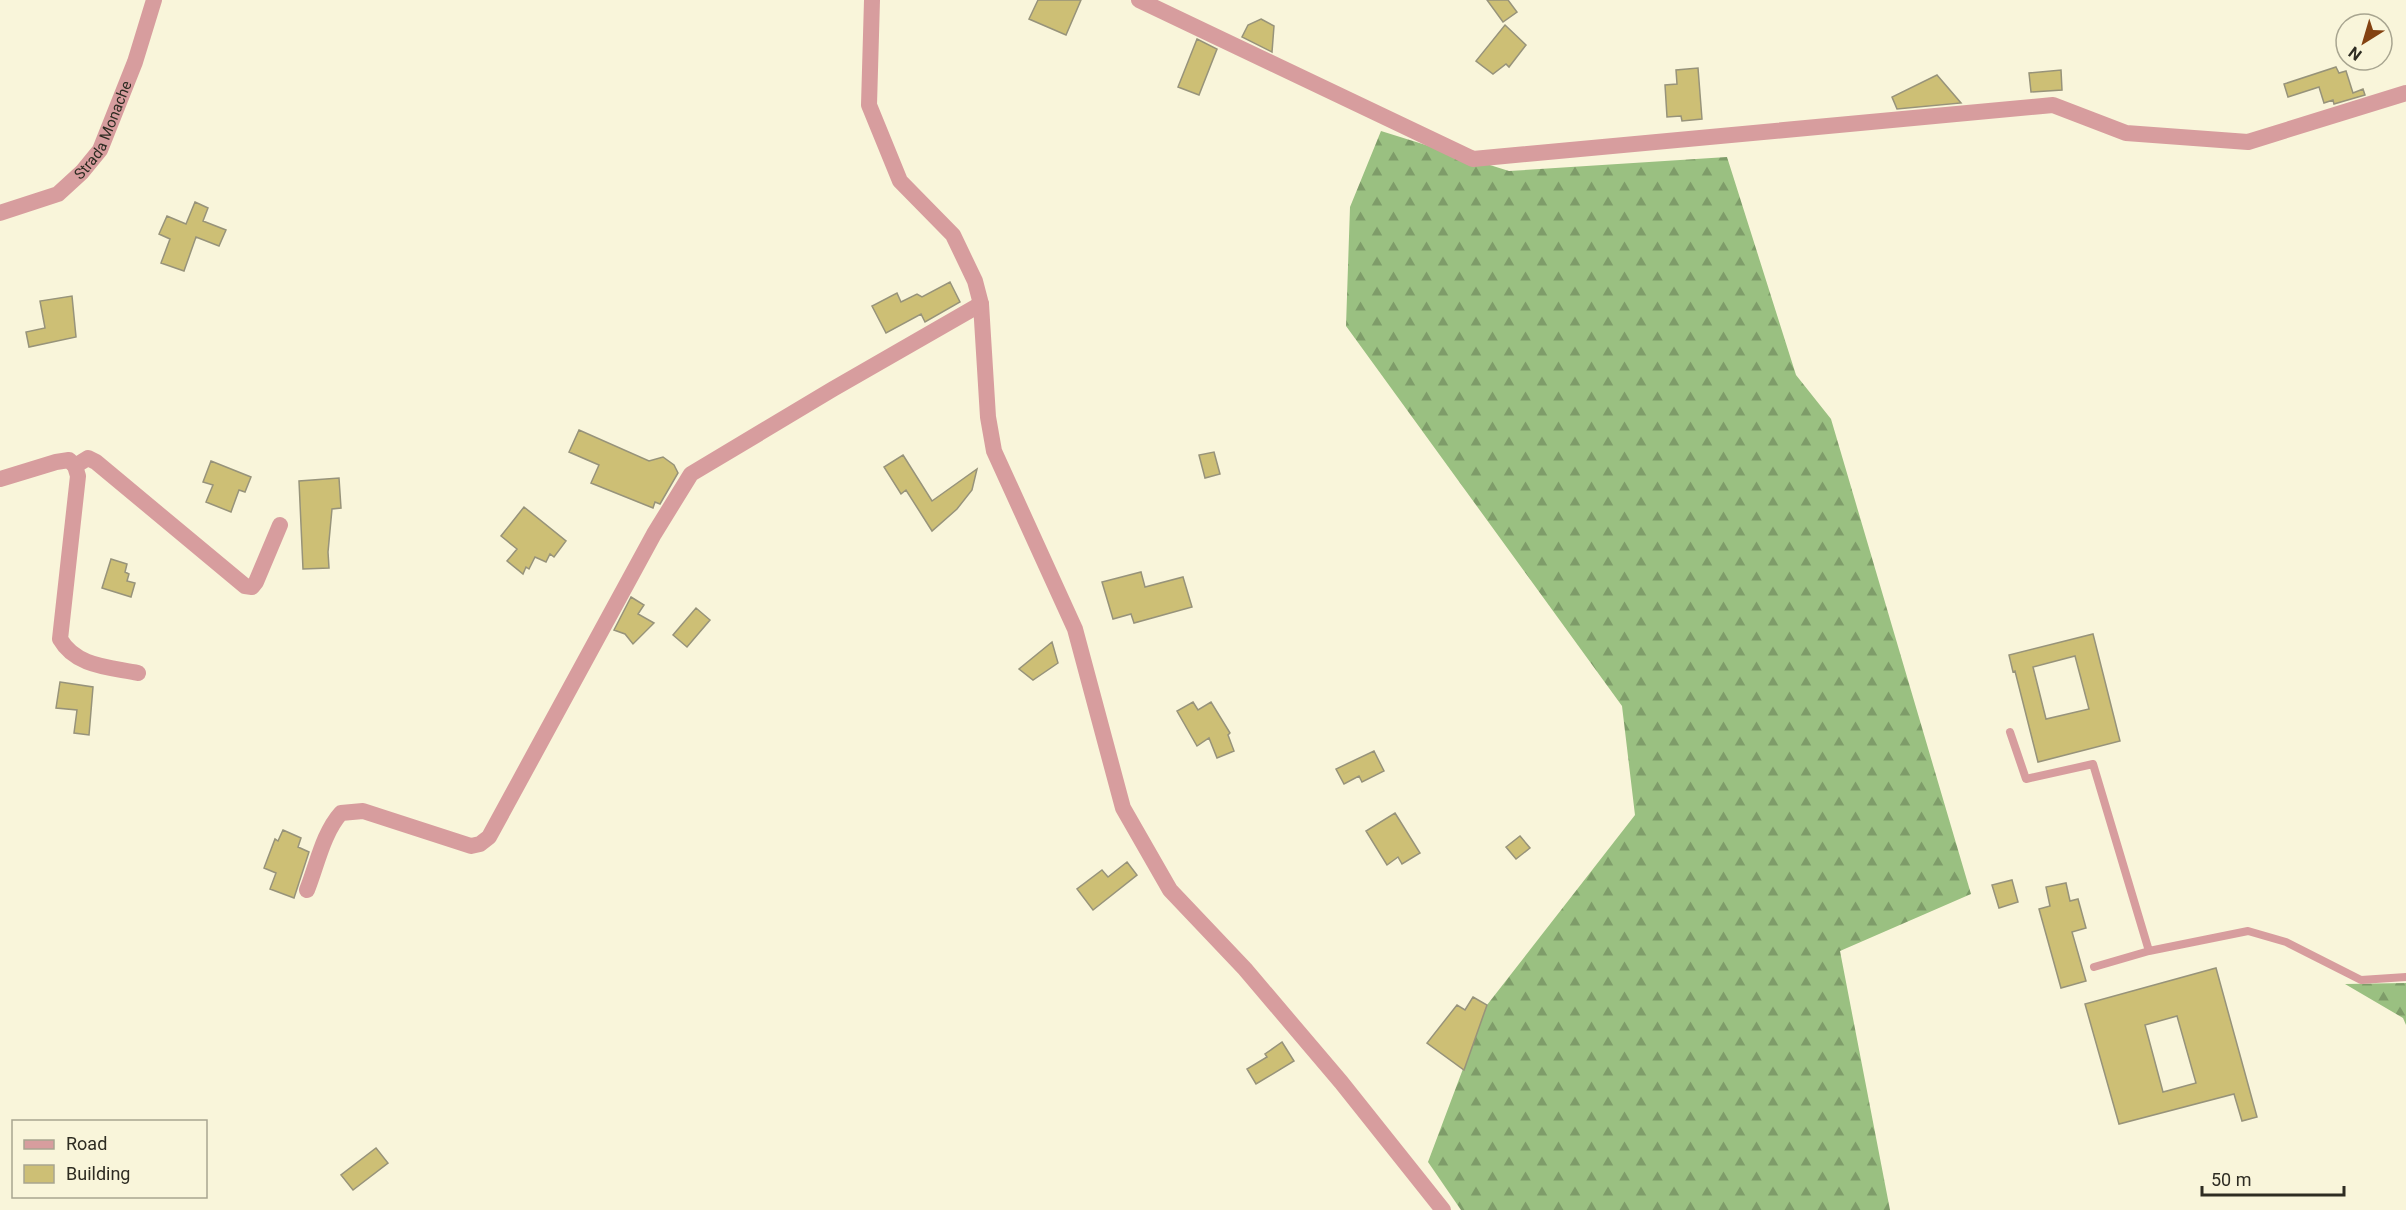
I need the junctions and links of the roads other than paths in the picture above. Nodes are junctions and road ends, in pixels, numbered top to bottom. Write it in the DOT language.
graph roads {
  1 [pos="154,0"];
  2 [pos="872,0"];
  3 [pos="1139,0"];
  4 [pos="2406,93"];
  5 [pos="0,213"];
  6 [pos="981,304"];
  7 [pos="75,466"];
  8 [pos="0,479"];
  9 [pos="280,525"];
  10 [pos="138,673"];
  11 [pos="2010,732"];
  12 [pos="307,890"];
  13 [pos="2149,951"];
  14 [pos="2094,967"];
  15 [pos="2406,976"];
  16 [pos="1443,1210"];
  1 -- 5 [label="street, Strada Monache"];
  2 -- 6 [label="street"];
  3 -- 4 [label="street"];
  6 -- 12 [label="street"];
  6 -- 16 [label="street"];
  7 -- 8 [label="street"];
  7 -- 9 [label="street"];
  7 -- 10 [label="street"];
  11 -- 13 [label="lane"];
  13 -- 14 [label="lane"];
  13 -- 15 [label="lane"];
}
